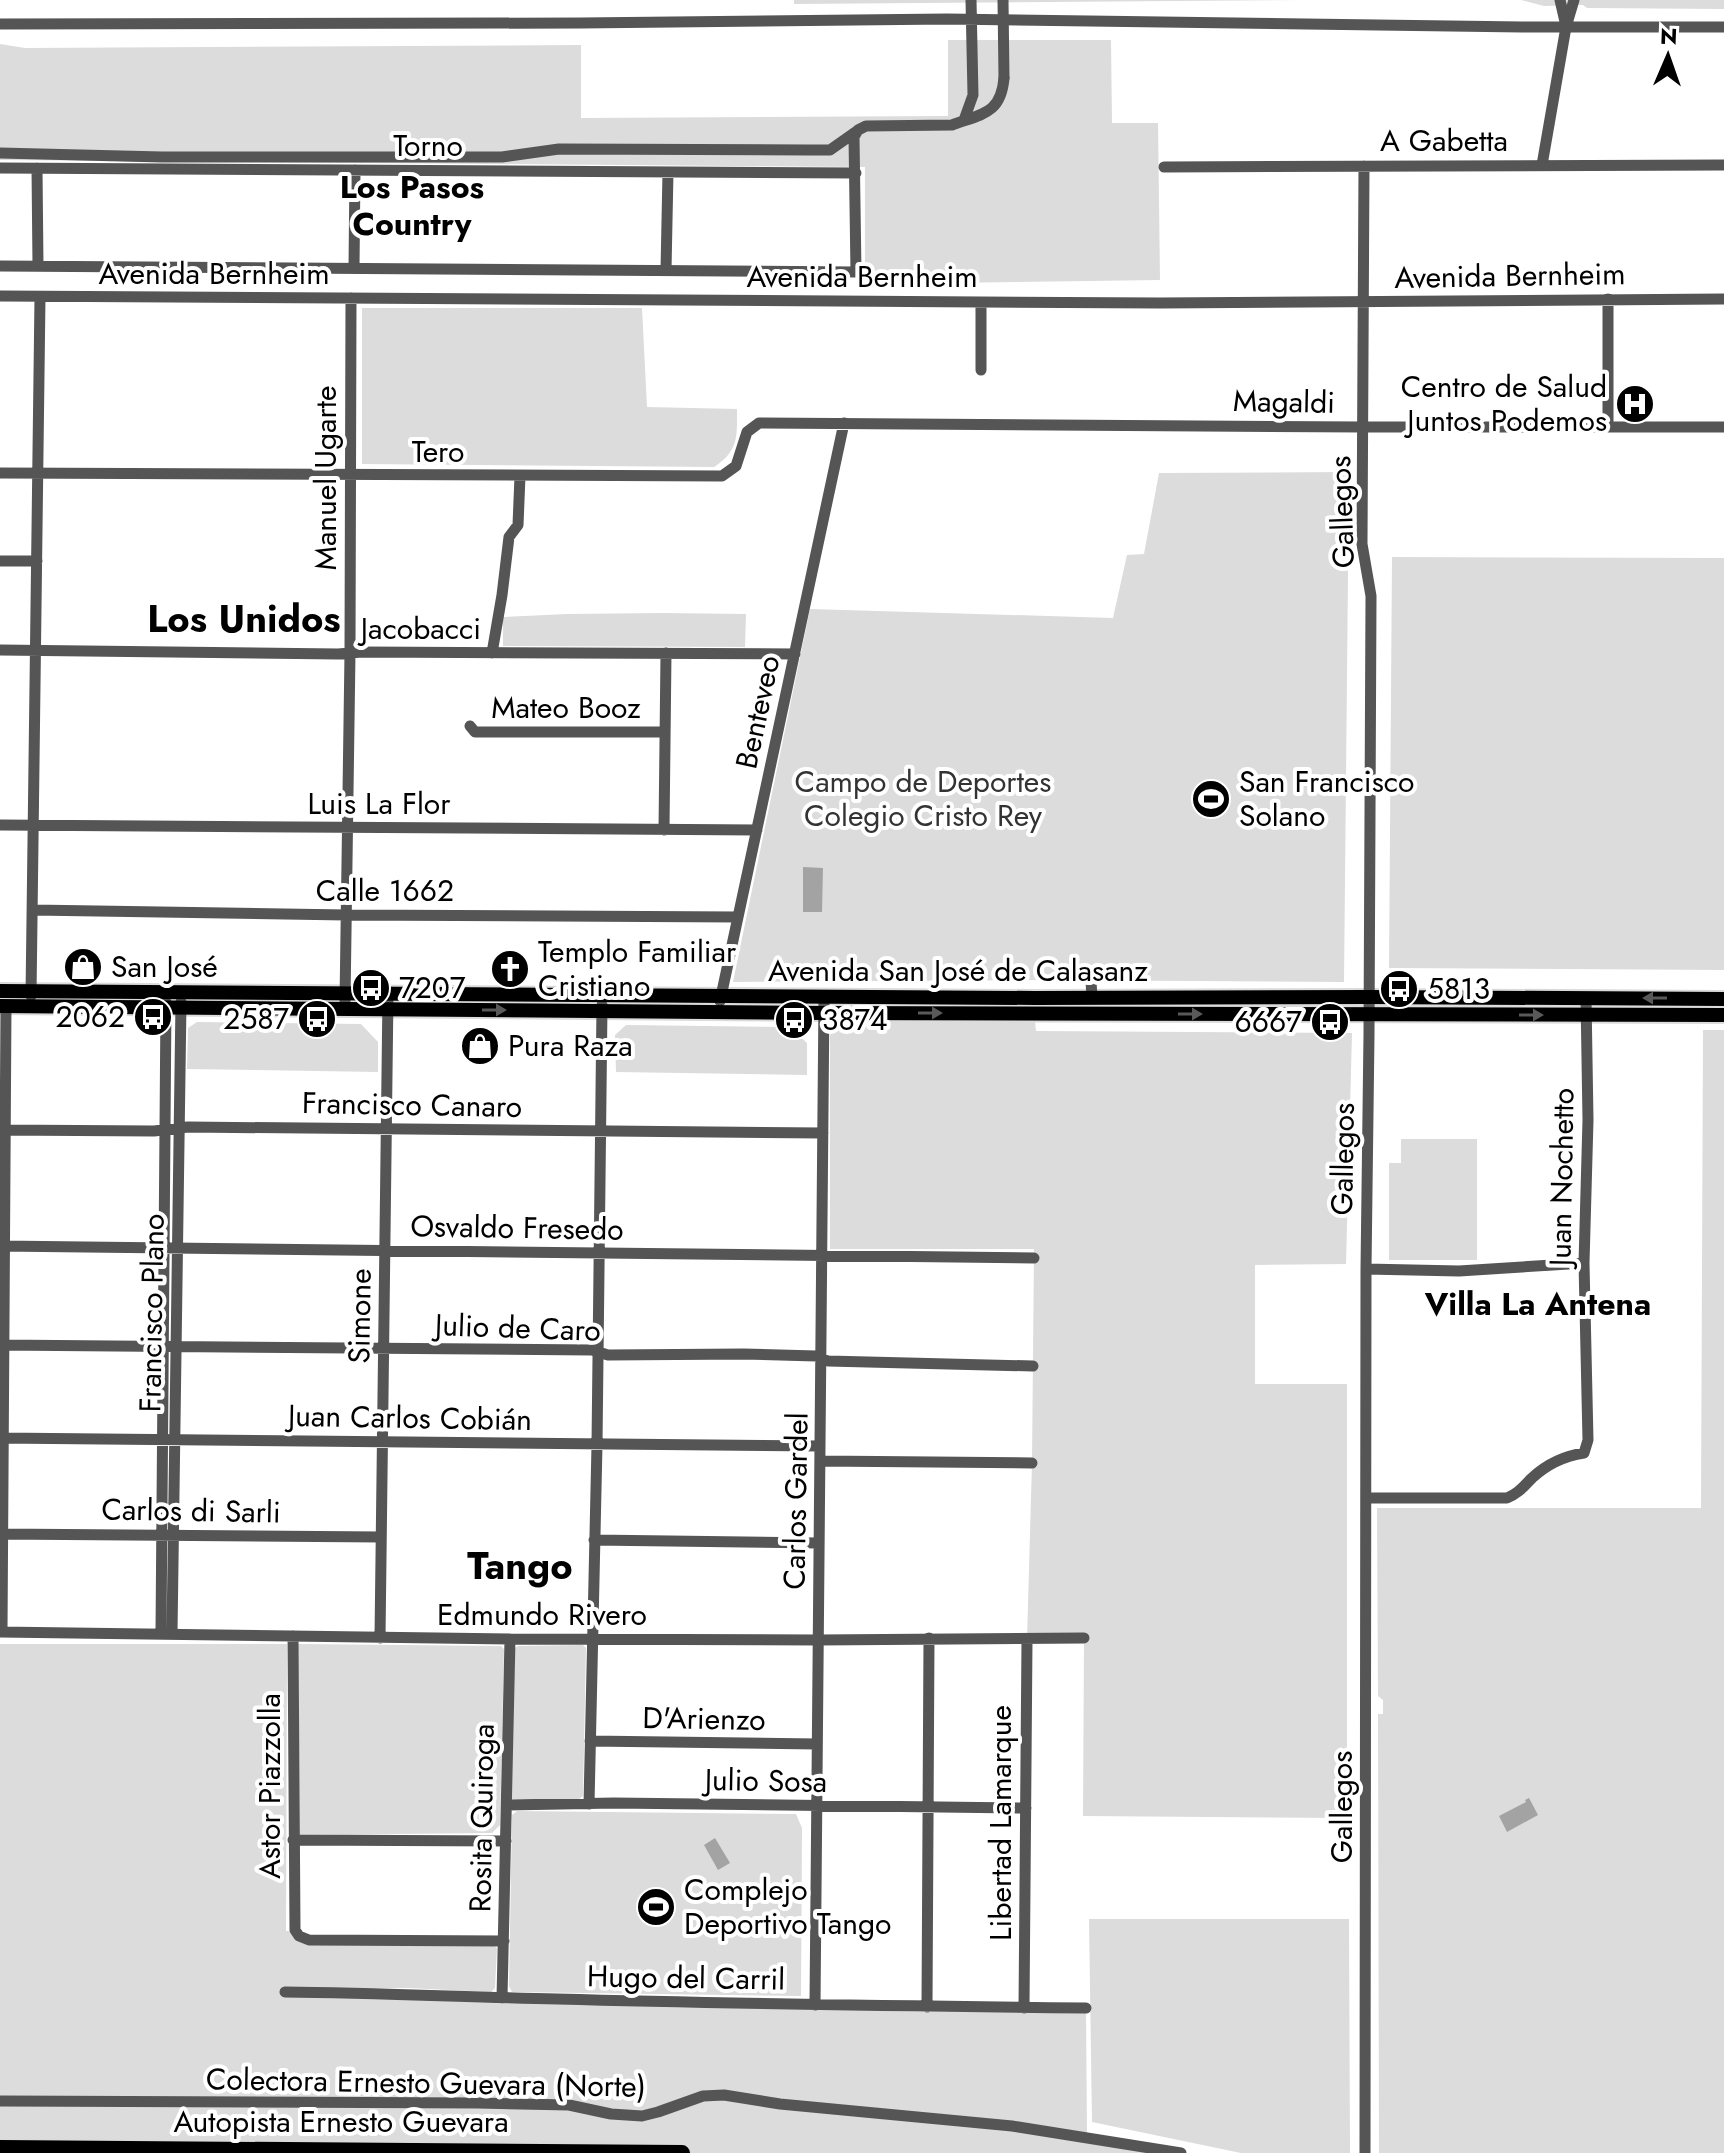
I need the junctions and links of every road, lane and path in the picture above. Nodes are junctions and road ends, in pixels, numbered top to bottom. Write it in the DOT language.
graph roads {
  1 [pos="971,0"];
  2 [pos="1003,0"];
  3 [pos="1560,0"];
  4 [pos="1574,0"];
  5 [pos="971,19"];
  6 [pos="0,24"];
  7 [pos="1566,27"];
  8 [pos="1724,27"];
  9 [pos="964,120"];
  10 [pos="858,130"];
  11 [pos="0,153"];
  12 [pos="1542,165"];
  13 [pos="1724,165"];
  14 [pos="1364,166"];
  15 [pos="1164,167"];
  16 [pos="0,168"];
  17 [pos="37,168"];
  18 [pos="355,170"];
  19 [pos="668,172"];
  20 [pos="856,173"];
  21 [pos="0,266"];
  22 [pos="38,266"];
  23 [pos="354,268"];
  24 [pos="666,270"];
  25 [pos="0,296"];
  26 [pos="40,297"];
  27 [pos="351,298"];
  28 [pos="1608,299"];
  29 [pos="1724,299"];
  30 [pos="981,302"];
  31 [pos="1363,302"];
  32 [pos="981,370"];
  33 [pos="844,423"];
  34 [pos="1363,427"];
  35 [pos="1608,427"];
  36 [pos="1724,427"];
  37 [pos="0,473"];
  38 [pos="38,473"];
  39 [pos="349,476"];
  40 [pos="520,476"];
  41 [pos="0,561"];
  42 [pos="37,561"];
  43 [pos="0,650"];
  44 [pos="36,650"];
  45 [pos="350,653"];
  46 [pos="492,653"];
  47 [pos="666,653"];
  48 [pos="795,654"];
  49 [pos="470,726"];
  50 [pos="665,732"];
  51 [pos="0,825"];
  52 [pos="34,825"];
  53 [pos="347,827"];
  54 [pos="664,830"];
  55 [pos="757,830"];
  56 [pos="33,910"];
  57 [pos="346,915"];
  58 [pos="738,917"];
  59 [pos="1091,981"];
  60 [pos="0,991"];
  61 [pos="721,997"];
  62 [pos="824,997"];
  63 [pos="1369,997"];
  64 [pos="1092,998"];
  65 [pos="1586,998"];
  66 [pos="31,999"];
  67 [pos="1724,999"];
  68 [pos="173,1000"];
  69 [pos="345,1002"];
  70 [pos="388,1002"];
  71 [pos="602,1004"];
  72 [pos="3,1006"];
  73 [pos="717,1012"];
  74 [pos="824,1013"];
  75 [pos="1369,1014"];
  76 [pos="1587,1015"];
  77 [pos="1724,1015"];
  78 [pos="179,1128"];
  79 [pos="386,1129"];
  80 [pos="2,1130"];
  81 [pos="165,1130"];
  82 [pos="600,1131"];
  83 [pos="823,1133"];
  84 [pos="2,1246"];
  85 [pos="164,1247"];
  86 [pos="177,1247"];
  87 [pos="385,1250"];
  88 [pos="598,1253"];
  89 [pos="822,1255"];
  90 [pos="1034,1258"];
  91 [pos="1584,1263"];
  92 [pos="1366,1269"];
  93 [pos="2,1345"];
  94 [pos="163,1347"];
  95 [pos="176,1347"];
  96 [pos="383,1348"];
  97 [pos="598,1352"];
  98 [pos="821,1358"];
  99 [pos="1033,1366"];
  100 [pos="2,1438"];
  101 [pos="168,1439"];
  102 [pos="382,1441"];
  103 [pos="597,1445"];
  104 [pos="820,1446"];
  105 [pos="820,1461"];
  106 [pos="1032,1463"];
  107 [pos="1366,1498"];
  108 [pos="1,1534"];
  109 [pos="167,1535"];
  110 [pos="381,1537"];
  111 [pos="594,1540"];
  112 [pos="819,1543"];
  113 [pos="1,1632"];
  114 [pos="166,1633"];
  115 [pos="293,1636"];
  116 [pos="380,1638"];
  117 [pos="929,1638"];
  118 [pos="1084,1638"];
  119 [pos="510,1639"];
  120 [pos="592,1639"];
  121 [pos="818,1640"];
  122 [pos="1027,1640"];
  123 [pos="590,1741"];
  124 [pos="817,1744"];
  125 [pos="589,1804"];
  126 [pos="507,1805"];
  127 [pos="817,1805"];
  128 [pos="928,1807"];
  129 [pos="1026,1808"];
  130 [pos="293,1840"];
  131 [pos="506,1841"];
  132 [pos="504,1941"];
  133 [pos="285,1992"];
  134 [pos="502,1998"];
  135 [pos="815,2005"];
  136 [pos="927,2007"];
  137 [pos="1024,2008"];
  138 [pos="1086,2008"];
  139 [pos="0,2101"];
  140 [pos="0,2148"];
  141 [pos="682,2153"];
  142 [pos="1181,2153"];
  143 [pos="1365,2153"];
  1 -- 5 [label="street"];
  2 -- 9 [label="street, bridge"];
  3 -- 7 [label="street"];
  4 -- 7 [label="street"];
  5 -- 6 [label="street"];
  5 -- 7 [label="street"];
  5 -- 9 [label="street"];
  7 -- 8 [label="street"];
  7 -- 12 [label="street"];
  9 -- 10 [label="street"];
  10 -- 11 [label="street"];
  10 -- 20 [label="street"];
  12 -- 13 [label="street, A Gabetta"];
  12 -- 14 [label="street, A Gabetta"];
  14 -- 15 [label="street, A Gabetta"];
  14 -- 31 [label="street, Gallegos"];
  16 -- 17 [label="street, Torno"];
  17 -- 18 [label="street, Torno"];
  17 -- 22 [label="street"];
  18 -- 19 [label="street, Torno"];
  18 -- 23 [label="street"];
  19 -- 20 [label="street, Torno"];
  19 -- 24 [label="street"];
  20 -- 24 [label="street"];
  21 -- 22 [label="street"];
  22 -- 23 [label="street"];
  23 -- 24 [label="street"];
  25 -- 26 [label="street, Avenida Bernheim"];
  26 -- 27 [label="street, Avenida Bernheim"];
  26 -- 38 [label="street"];
  27 -- 30 [label="street, Avenida Bernheim"];
  27 -- 39 [label="street, Manuel Ugarte"];
  28 -- 29 [label="street, Avenida Bernheim"];
  28 -- 31 [label="street, Avenida Bernheim"];
  28 -- 35 [label="street"];
  30 -- 31 [label="street, Avenida Bernheim"];
  30 -- 32 [label="street"];
  31 -- 34 [label="street, Gallegos"];
  33 -- 34 [label="street, Magaldi"];
  33 -- 40 [label="street, Tero"];
  33 -- 48 [label="street, Benteveo"];
  34 -- 35 [label="street, Magaldi"];
  34 -- 63 [label="street, Gallegos"];
  35 -- 36 [label="street, Magaldi"];
  37 -- 38 [label="street, Tero"];
  38 -- 39 [label="street, Tero"];
  38 -- 42 [label="street"];
  39 -- 40 [label="street, Tero"];
  39 -- 45 [label="street, Manuel Ugarte"];
  40 -- 46 [label="street"];
  41 -- 42 [label="street"];
  42 -- 44 [label="street"];
  43 -- 44 [label="street, Jacobacci"];
  44 -- 45 [label="street, Jacobacci"];
  44 -- 52 [label="street"];
  45 -- 46 [label="street, Jacobacci"];
  45 -- 53 [label="street, Manuel Ugarte"];
  46 -- 47 [label="street, Jacobacci"];
  47 -- 48 [label="street, Jacobacci"];
  47 -- 50 [label="street"];
  48 -- 55 [label="street, Benteveo"];
  49 -- 50 [label="street, Mateo Booz"];
  50 -- 54 [label="street"];
  51 -- 52 [label="street, Luis La Flor"];
  52 -- 53 [label="street, Luis La Flor"];
  52 -- 56 [label="street"];
  53 -- 54 [label="street, Luis La Flor"];
  53 -- 57 [label="street, Manuel Ugarte"];
  54 -- 55 [label="street, Luis La Flor"];
  55 -- 58 [label="street, Benteveo"];
  56 -- 57 [label="street, Calle 1662"];
  56 -- 66 [label="street"];
  57 -- 58 [label="street, Calle 1662"];
  57 -- 69 [label="street, Manuel Ugarte"];
  58 -- 61 [label="street, Benteveo"];
  59 -- 64 [label="street"];
  60 -- 66 [label="main road, Avenida San José de Calasanz"];
  61 -- 62 [label="main road, Avenida San José de Calasanz"];
  61 -- 71 [label="main road, Avenida San José de Calasanz"];
  61 -- 73 [label="street, Benteveo"];
  62 -- 64 [label="main road, Avenida San José de Calasanz"];
  62 -- 74 [label="street, Carlos Gardel"];
  63 -- 64 [label="main road, Avenida San José de Calasanz"];
  63 -- 65 [label="main road, Avenida San José de Calasanz"];
  63 -- 75 [label="street, Gallegos"];
  67 -- 65 [label="main road, Avenida San José de Calasanz, one-way"];
  65 -- 76 [label="street, Juan Nochetto"];
  66 -- 68 [label="main road, Avenida San José de Calasanz"];
  66 -- 72 [label="main road, Avenida San José de Calasanz"];
  68 -- 69 [label="main road, Avenida San José de Calasanz"];
  68 -- 78 [label="street, Francisco Plano"];
  68 -- 81 [label="street, Francisco Plano"];
  69 -- 70 [label="main road, Avenida San José de Calasanz"];
  70 -- 71 [label="main road, Avenida San José de Calasanz"];
  70 -- 79 [label="street, Simone"];
  71 -- 73 [label="main road, Avenida San José de Calasanz"];
  71 -- 82 [label="street"];
  72 -- 80 [label="street"];
  73 -- 74 [label="main road, Avenida San José de Calasanz"];
  74 -- 75 [label="main road, Avenida San José de Calasanz, one-way"];
  74 -- 83 [label="street, Carlos Gardel"];
  75 -- 76 [label="main road, Avenida San José de Calasanz, one-way"];
  75 -- 92 [label="street, Gallegos"];
  76 -- 77 [label="main road, Avenida San José de Calasanz"];
  76 -- 91 [label="street, Juan Nochetto"];
  78 -- 79 [label="street, Francisco Canaro"];
  78 -- 81 [label="street, Francisco Canaro"];
  78 -- 86 [label="street, Francisco Plano"];
  79 -- 82 [label="street, Francisco Canaro"];
  79 -- 87 [label="street, Simone"];
  80 -- 81 [label="street, Francisco Canaro"];
  80 -- 84 [label="street"];
  81 -- 85 [label="street, Francisco Plano"];
  82 -- 83 [label="street, Francisco Canaro"];
  82 -- 88 [label="street"];
  83 -- 89 [label="street, Carlos Gardel"];
  84 -- 85 [label="street, Osvaldo Fresedo"];
  84 -- 93 [label="street"];
  85 -- 86 [label="street, Osvaldo Fresedo"];
  85 -- 94 [label="street, Francisco Plano"];
  86 -- 87 [label="street, Osvaldo Fresedo"];
  86 -- 95 [label="street, Francisco Plano"];
  87 -- 88 [label="street, Osvaldo Fresedo"];
  87 -- 96 [label="street, Simone"];
  88 -- 89 [label="street, Osvaldo Fresedo"];
  88 -- 97 [label="street"];
  89 -- 90 [label="street, Osvaldo Fresedo"];
  89 -- 98 [label="street, Carlos Gardel"];
  91 -- 92 [label="street"];
  91 -- 107 [label="street, Juan Nochetto"];
  92 -- 107 [label="street, Gallegos"];
  93 -- 94 [label="street, Julio de Caro"];
  93 -- 100 [label="street"];
  94 -- 95 [label="street, Julio de Caro"];
  94 -- 101 [label="street, Francisco Plano"];
  95 -- 96 [label="street, Julio de Caro"];
  95 -- 101 [label="street, Francisco Plano"];
  96 -- 97 [label="street, Julio de Caro"];
  96 -- 102 [label="street, Simone"];
  97 -- 98 [label="street, Julio de Caro"];
  97 -- 103 [label="street"];
  98 -- 99 [label="street, Julio de Caro"];
  98 -- 104 [label="street, Carlos Gardel"];
  100 -- 101 [label="street, Juan Carlos Cobián"];
  100 -- 108 [label="street"];
  101 -- 102 [label="street, Juan Carlos Cobián"];
  101 -- 109 [label="street, Francisco Plano"];
  102 -- 103 [label="street, Juan Carlos Cobián"];
  102 -- 110 [label="street, Simone"];
  103 -- 104 [label="street, Juan Carlos Cobián"];
  103 -- 111 [label="street"];
  104 -- 105 [label="street, Carlos Gardel"];
  105 -- 106 [label="street"];
  105 -- 112 [label="street, Carlos Gardel"];
  107 -- 143 [label="street, Gallegos"];
  108 -- 109 [label="street, Carlos di Sarli"];
  108 -- 113 [label="street"];
  109 -- 110 [label="street, Carlos di Sarli"];
  109 -- 114 [label="street, Francisco Plano"];
  110 -- 116 [label="street, Simone"];
  111 -- 112 [label="street"];
  111 -- 120 [label="street"];
  112 -- 121 [label="street, Carlos Gardel"];
  113 -- 114 [label="street, Edmundo Rivero"];
  114 -- 115 [label="street, Edmundo Rivero"];
  115 -- 116 [label="street, Edmundo Rivero"];
  115 -- 130 [label="street, Astor Piazzolla"];
  116 -- 119 [label="street, Edmundo Rivero"];
  117 -- 121 [label="street, Edmundo Rivero"];
  117 -- 122 [label="street, Edmundo Rivero"];
  117 -- 128 [label="street"];
  118 -- 122 [label="street, Edmundo Rivero"];
  119 -- 120 [label="street, Edmundo Rivero"];
  119 -- 126 [label="street, Rosita Quiroga"];
  120 -- 121 [label="street, Edmundo Rivero"];
  120 -- 123 [label="street"];
  121 -- 124 [label="street, Carlos Gardel"];
  122 -- 129 [label="street, Libertad Lamarque"];
  123 -- 124 [label="street, D'Arienzo"];
  123 -- 125 [label="street"];
  124 -- 127 [label="street, Carlos Gardel"];
  125 -- 126 [label="street, Julio Sosa"];
  125 -- 127 [label="street, Julio Sosa"];
  126 -- 131 [label="street, Rosita Quiroga"];
  127 -- 128 [label="street, Julio Sosa"];
  127 -- 135 [label="street, Carlos Gardel"];
  128 -- 129 [label="street, Julio Sosa"];
  128 -- 136 [label="street"];
  129 -- 137 [label="street, Libertad Lamarque"];
  130 -- 131 [label="street"];
  130 -- 132 [label="street, Astor Piazzolla"];
  131 -- 132 [label="street, Rosita Quiroga"];
  132 -- 134 [label="street, Rosita Quiroga"];
  133 -- 134 [label="street, Hugo del Carril"];
  134 -- 135 [label="street, Hugo del Carril"];
  135 -- 136 [label="street, Hugo del Carril"];
  136 -- 137 [label="street, Hugo del Carril"];
  137 -- 138 [label="street, Hugo del Carril"];
  139 -- 142 [label="street, Colectora Ernesto Guevara (Norte)"];
  140 -- 141 [label="highway, Autopista Ernesto Guevara"];
}
